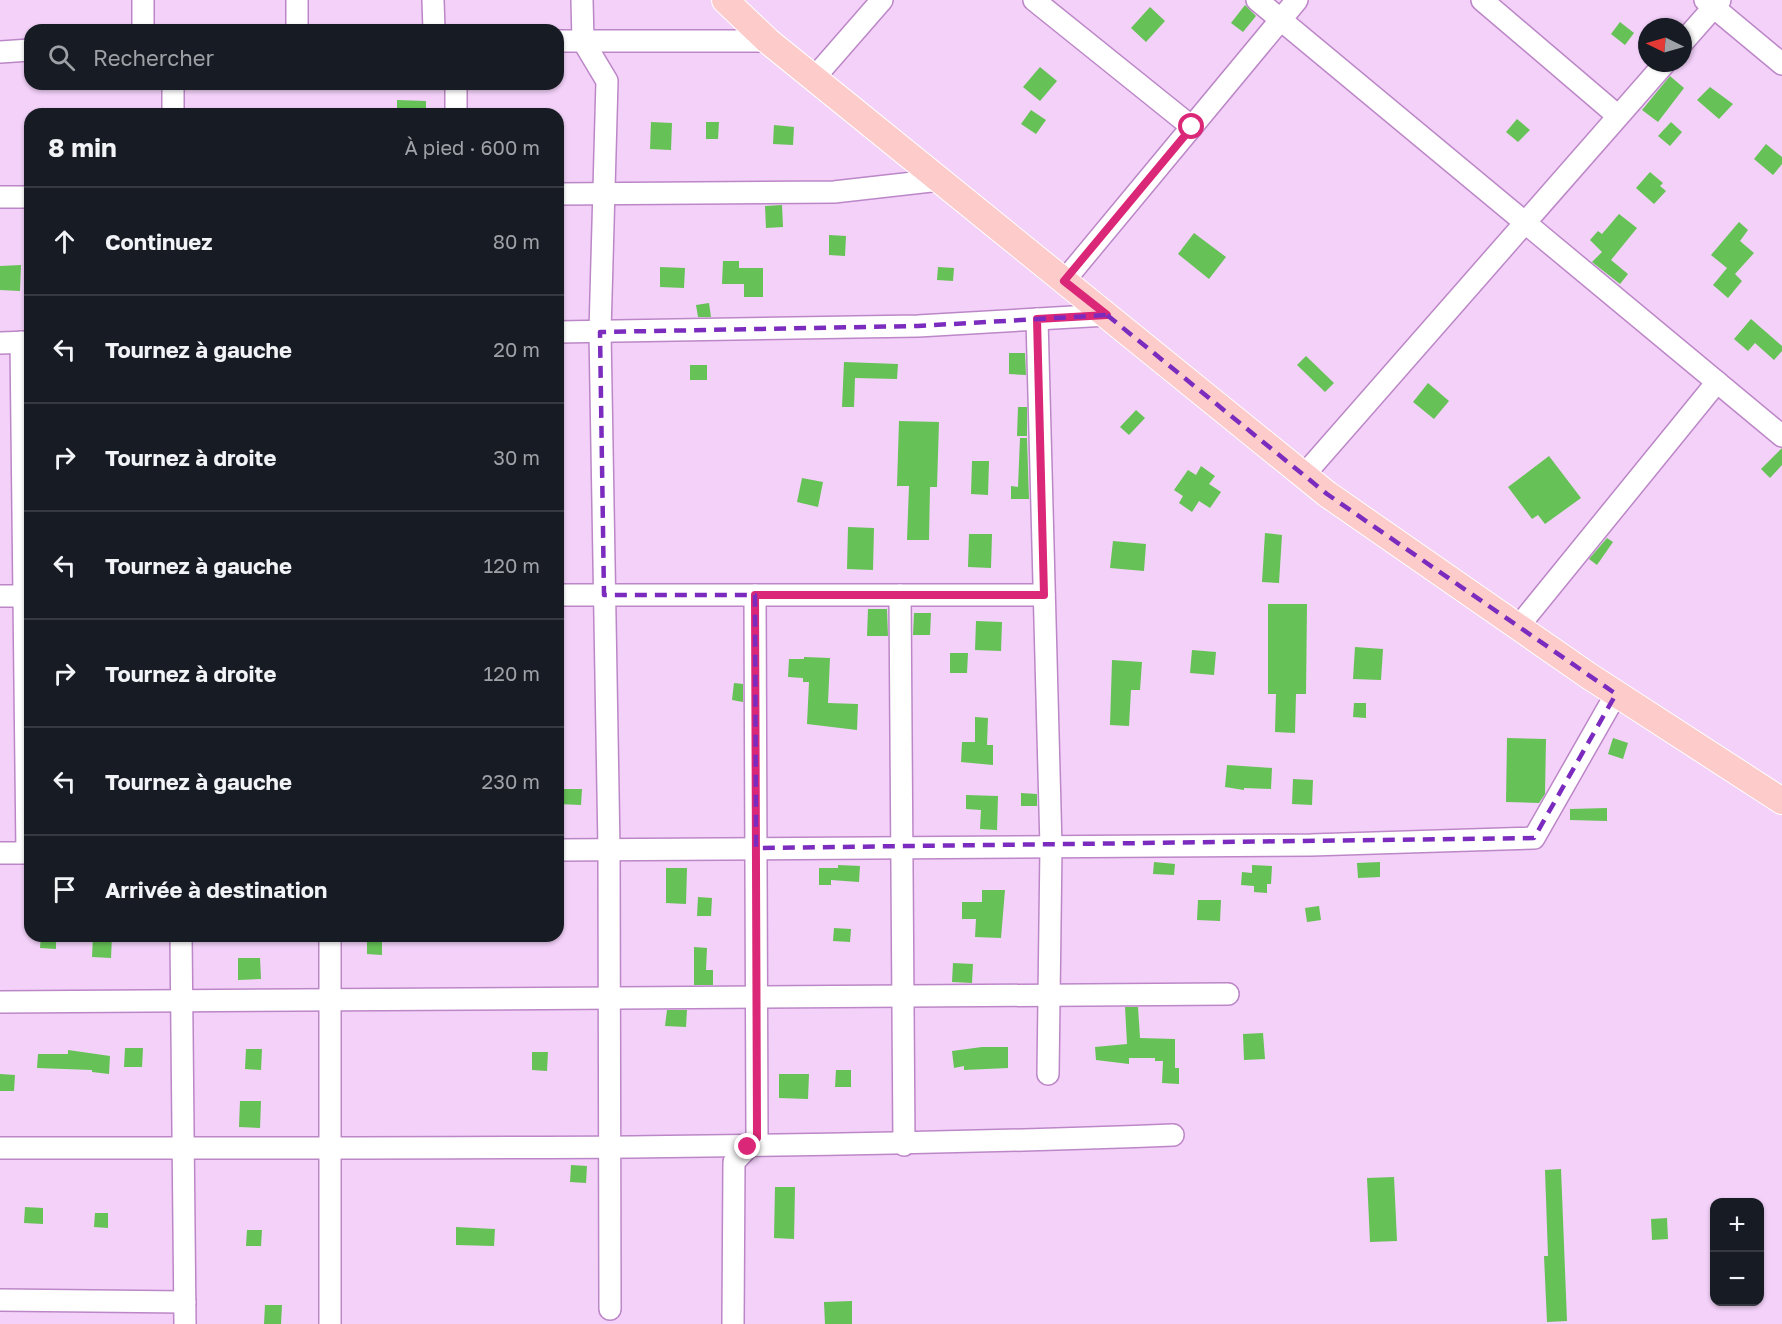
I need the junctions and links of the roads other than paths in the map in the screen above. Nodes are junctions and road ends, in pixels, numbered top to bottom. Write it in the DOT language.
graph roads {
  1 [pos="143,0"];
  2 [pos="297,0"];
  3 [pos="433,0"];
  4 [pos="582,0"];
  5 [pos="725,0"];
  6 [pos="882,0"];
  7 [pos="1034,0"];
  8 [pos="1257,0"];
  9 [pos="1297,0"];
  10 [pos="1482,0"];
  11 [pos="1713,2"];
  12 [pos="1281,20"];
  13 [pos="143,24"];
  14 [pos="297,24"];
  15 [pos="434,24"];
  16 [pos="1692,30"];
  17 [pos="768,40"];
  18 [pos="564,41"];
  19 [pos="584,41"];
  20 [pos="24,50"];
  21 [pos="0,52"];
  22 [pos="1782,64"];
  23 [pos="1657,72"];
  24 [pos="814,78"];
  25 [pos="173,90"];
  26 [pos="456,90"];
  27 [pos="173,108"];
  28 [pos="456,108"];
  29 [pos="1618,117"];
  30 [pos="1192,127"];
  31 [pos="940,180"];
  32 [pos="604,193"];
  33 [pos="564,194"];
  34 [pos="0,197"];
  35 [pos="24,197"];
  36 [pos="1525,223"];
  37 [pos="1064,281"];
  38 [pos="1107,315"];
  39 [pos="1037,319"];
  40 [pos="564,332"];
  41 [pos="600,332"];
  42 [pos="24,342"];
  43 [pos="0,343"];
  44 [pos="1717,382"];
  45 [pos="1782,436"];
  46 [pos="1304,475"];
  47 [pos="564,595"];
  48 [pos="604,595"];
  49 [pos="755,595"];
  50 [pos="900,595"];
  51 [pos="1044,595"];
  52 [pos="0,596"];
  53 [pos="24,596"];
  54 [pos="1518,627"];
  55 [pos="1616,694"];
  56 [pos="1782,801"];
  57 [pos="1052,847"];
  58 [pos="756,848"];
  59 [pos="902,848"];
  60 [pos="609,849"];
  61 [pos="564,850"];
  62 [pos="0,853"];
  63 [pos="24,853"];
  64 [pos="181,942"];
  65 [pos="330,942"];
  66 [pos="1228,994"];
  67 [pos="903,996"];
  68 [pos="1049,996"];
  69 [pos="756,997"];
  70 [pos="609,998"];
  71 [pos="331,1000"];
  72 [pos="182,1001"];
  73 [pos="0,1002"];
  74 [pos="1048,1074"];
  75 [pos="1173,1135"];
  76 [pos="904,1145"];
  77 [pos="748,1147"];
  78 [pos="0,1148"];
  79 [pos="183,1148"];
  80 [pos="610,1148"];
  81 [pos="332,1149"];
  82 [pos="0,1300"];
  83 [pos="185,1302"];
  84 [pos="610,1309"];
  85 [pos="185,1324"];
  86 [pos="330,1324"];
  87 [pos="733,1324"];
  1 -- 13 [label="street"];
  2 -- 14 [label="street"];
  3 -- 15 [label="street"];
  4 -- 19 [label="street"];
  5 -- 17 [label="main road"];
  6 -- 24 [label="street"];
  7 -- 30 [label="street"];
  8 -- 12 [label="street"];
  9 -- 12 [label="street"];
  10 -- 29 [label="street"];
  11 -- 16 [label="street"];
  11 -- 22 [label="street"];
  12 -- 30 [label="street"];
  12 -- 36 [label="street"];
  17 -- 19 [label="street"];
  17 -- 24 [label="main road"];
  18 -- 19 [label="street"];
  19 -- 32 [label="street"];
  20 -- 21 [label="street"];
  23 -- 29 [label="street"];
  24 -- 31 [label="main road"];
  25 -- 27 [label="street"];
  26 -- 28 [label="street"];
  29 -- 36 [label="street"];
  30 -- 37 [label="street"];
  31 -- 32 [label="street"];
  31 -- 37 [label="main road"];
  32 -- 33 [label="street"];
  32 -- 41 [label="street"];
  34 -- 35 [label="street"];
  36 -- 44 [label="street"];
  36 -- 46 [label="street"];
  37 -- 38 [label="main road"];
  38 -- 39 [label="street"];
  38 -- 46 [label="main road"];
  39 -- 41 [label="street"];
  39 -- 51 [label="street"];
  40 -- 41 [label="street"];
  41 -- 48 [label="street"];
  42 -- 43 [label="street"];
  44 -- 45 [label="street"];
  44 -- 54 [label="street"];
  46 -- 54 [label="main road"];
  47 -- 48 [label="street"];
  48 -- 49 [label="street"];
  48 -- 60 [label="street"];
  49 -- 50 [label="street"];
  49 -- 58 [label="street"];
  50 -- 51 [label="street"];
  50 -- 59 [label="street"];
  51 -- 57 [label="street"];
  52 -- 53 [label="street"];
  54 -- 55 [label="main road"];
  55 -- 56 [label="main road"];
  55 -- 57 [label="street"];
  57 -- 59 [label="street"];
  57 -- 68 [label="street"];
  58 -- 59 [label="street"];
  58 -- 60 [label="street"];
  58 -- 69 [label="street"];
  59 -- 67 [label="street"];
  60 -- 61 [label="street"];
  60 -- 70 [label="street"];
  62 -- 63 [label="street"];
  64 -- 72 [label="street"];
  65 -- 71 [label="street"];
  66 -- 68 [label="street"];
  67 -- 68 [label="street"];
  67 -- 69 [label="street"];
  67 -- 76 [label="street"];
  68 -- 74 [label="street"];
  69 -- 70 [label="street"];
  69 -- 77 [label="street"];
  70 -- 71 [label="street"];
  70 -- 80 [label="street"];
  71 -- 72 [label="street"];
  71 -- 81 [label="street"];
  72 -- 73 [label="street"];
  72 -- 79 [label="street"];
  75 -- 76 [label="street"];
  76 -- 77 [label="street"];
  77 -- 80 [label="street"];
  77 -- 87 [label="street"];
  78 -- 79 [label="street"];
  79 -- 81 [label="street"];
  79 -- 83 [label="street"];
  80 -- 81 [label="street"];
  80 -- 84 [label="street"];
  81 -- 86 [label="street"];
  82 -- 83 [label="street"];
  83 -- 85 [label="street"];
}
